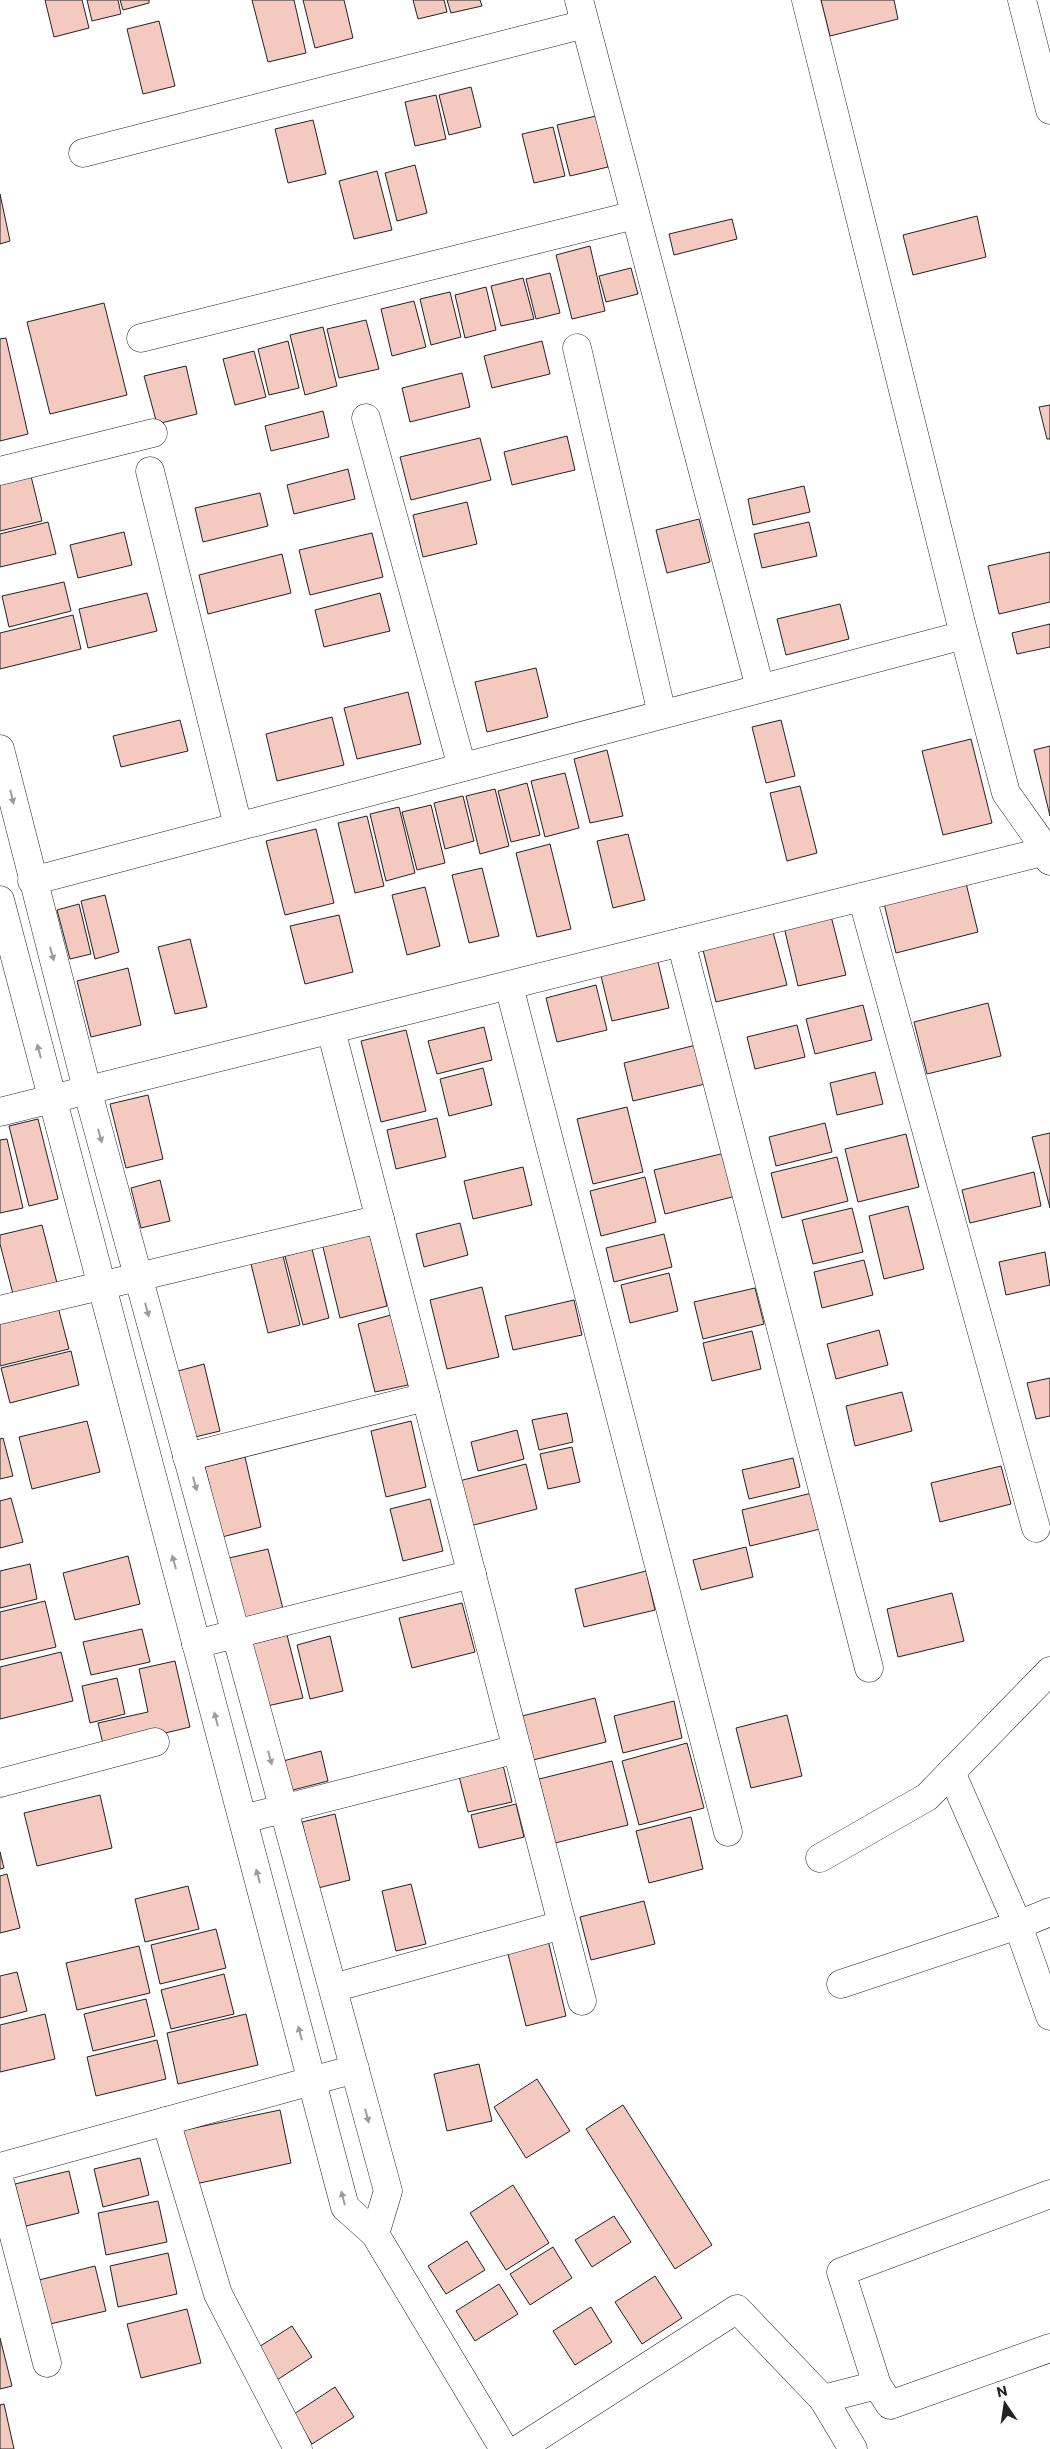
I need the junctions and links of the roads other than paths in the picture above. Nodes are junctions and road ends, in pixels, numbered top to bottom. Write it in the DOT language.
graph roads {
  1 [pos="806,0"];
  2 [pos="1022,0"];
  3 [pos="582,12"];
  4 [pos="1050,110"];
  5 [pos="83,153"];
  6 [pos="635,215"];
  7 [pos="141,338"];
  8 [pos="577,348"];
  9 [pos="366,418"];
  10 [pos="153,433"];
  11 [pos="150,470"];
  12 [pos="0,471"];
  13 [pos="964,635"];
  14 [pos="760,688"];
  15 [pos="662,714"];
  16 [pos="0,749"];
  17 [pos="462,767"];
  18 [pos="238,826"];
  19 [pos="1049,854"];
  20 [pos="32,881"];
  21 [pos="862,897"];
  22 [pos="0,900"];
  23 [pos="680,942"];
  24 [pos="509,986"];
  25 [pos="331,1030"];
  26 [pos="87,1089"];
  27 [pos="52,1098"];
  28 [pos="0,1112"];
  29 [pos="380,1219"];
  30 [pos="138,1276"];
  31 [pos="101,1284"];
  32 [pos="0,1310"];
  33 [pos="426,1397"];
  34 [pos="187,1457"];
  35 [pos="1036,1528"];
  36 [pos="472,1574"];
  37 [pos="236,1634"];
  38 [pos="196,1644"];
  39 [pos="869,1668"];
  40 [pos="1050,1671"];
  41 [pos="155,1742"];
  42 [pos="517,1749"];
  43 [pos="951,1772"];
  44 [pos="2,1776"];
  45 [pos="284,1809"];
  46 [pos="243,1819"];
  47 [pos="728,1832"];
  48 [pos="820,1858"];
  49 [pos="1050,1912"];
  50 [pos="562,1925"];
  51 [pos="1018,1925"];
  52 [pos="841,1984"];
  53 [pos="333,1988"];
  54 [pos="582,2001"];
  55 [pos="1050,2016"];
  56 [pos="355,2069"];
  57 [pos="312,2080"];
  58 [pos="166,2121"];
  59 [pos="0,2167"];
  60 [pos="0,2182"];
  61 [pos="1050,2194"];
  62 [pos="375,2234"];
  63 [pos="1050,2348"];
  64 [pos="47,2363"];
  65 [pos="876,2385"];
  66 [pos="823,2399"];
  67 [pos="298,2449"];
  68 [pos="504,2449"];
  69 [pos="519,2449"];
  70 [pos="853,2449"];
  1 -- 13 [label="street"];
  2 -- 4 [label="street"];
  3 -- 5 [label="street"];
  3 -- 6 [label="street"];
  6 -- 7 [label="street"];
  6 -- 14 [label="street"];
  8 -- 15 [label="street"];
  9 -- 17 [label="street"];
  10 -- 12 [label="street"];
  11 -- 18 [label="street"];
  13 -- 14 [label="street"];
  13 -- 19 [label="street"];
  14 -- 15 [label="street"];
  15 -- 17 [label="street"];
  16 -- 20 [label="street, one-way"];
  17 -- 18 [label="street"];
  18 -- 20 [label="street"];
  19 -- 21 [label="street"];
  20 -- 26 [label="street, one-way"];
  21 -- 23 [label="street"];
  21 -- 35 [label="street"];
  27 -- 22 [label="street, one-way"];
  23 -- 24 [label="street"];
  23 -- 39 [label="street"];
  24 -- 25 [label="street"];
  24 -- 47 [label="street"];
  25 -- 26 [label="street"];
  25 -- 29 [label="street"];
  26 -- 27 [label="street"];
  26 -- 30 [label="street, one-way"];
  27 -- 28 [label="street"];
  27 -- 31 [label="street"];
  29 -- 30 [label="street"];
  29 -- 33 [label="street"];
  30 -- 31 [label="street"];
  30 -- 34 [label="street, one-way"];
  31 -- 32 [label="street"];
  38 -- 31 [label="street, one-way"];
  33 -- 34 [label="street"];
  33 -- 36 [label="street"];
  34 -- 37 [label="street, one-way"];
  36 -- 37 [label="street"];
  36 -- 42 [label="street"];
  37 -- 38 [label="street"];
  37 -- 45 [label="street, one-way"];
  46 -- 38 [label="street, one-way"];
  40 -- 43 [label="street"];
  41 -- 44 [label="street"];
  42 -- 45 [label="street"];
  42 -- 50 [label="street"];
  43 -- 48 [label="street"];
  43 -- 51 [label="street"];
  45 -- 46 [label="street"];
  45 -- 53 [label="street"];
  57 -- 46 [label="street, one-way"];
  49 -- 51 [label="street"];
  50 -- 53 [label="street"];
  50 -- 54 [label="street"];
  51 -- 52 [label="street"];
  51 -- 55 [label="street"];
  53 -- 56 [label="street"];
  56 -- 57 [label="street"];
  56 -- 62 [label="street, one-way"];
  57 -- 58 [label="street"];
  62 -- 57 [label="street, one-way"];
  58 -- 59 [label="street"];
  58 -- 67 [label="street"];
  60 -- 64 [label="street"];
  61 -- 65 [label="street"];
  62 -- 68 [label="street"];
  63 -- 65 [label="street"];
  65 -- 66 [label="street"];
  66 -- 69 [label="street"];
  66 -- 70 [label="street"];
}
